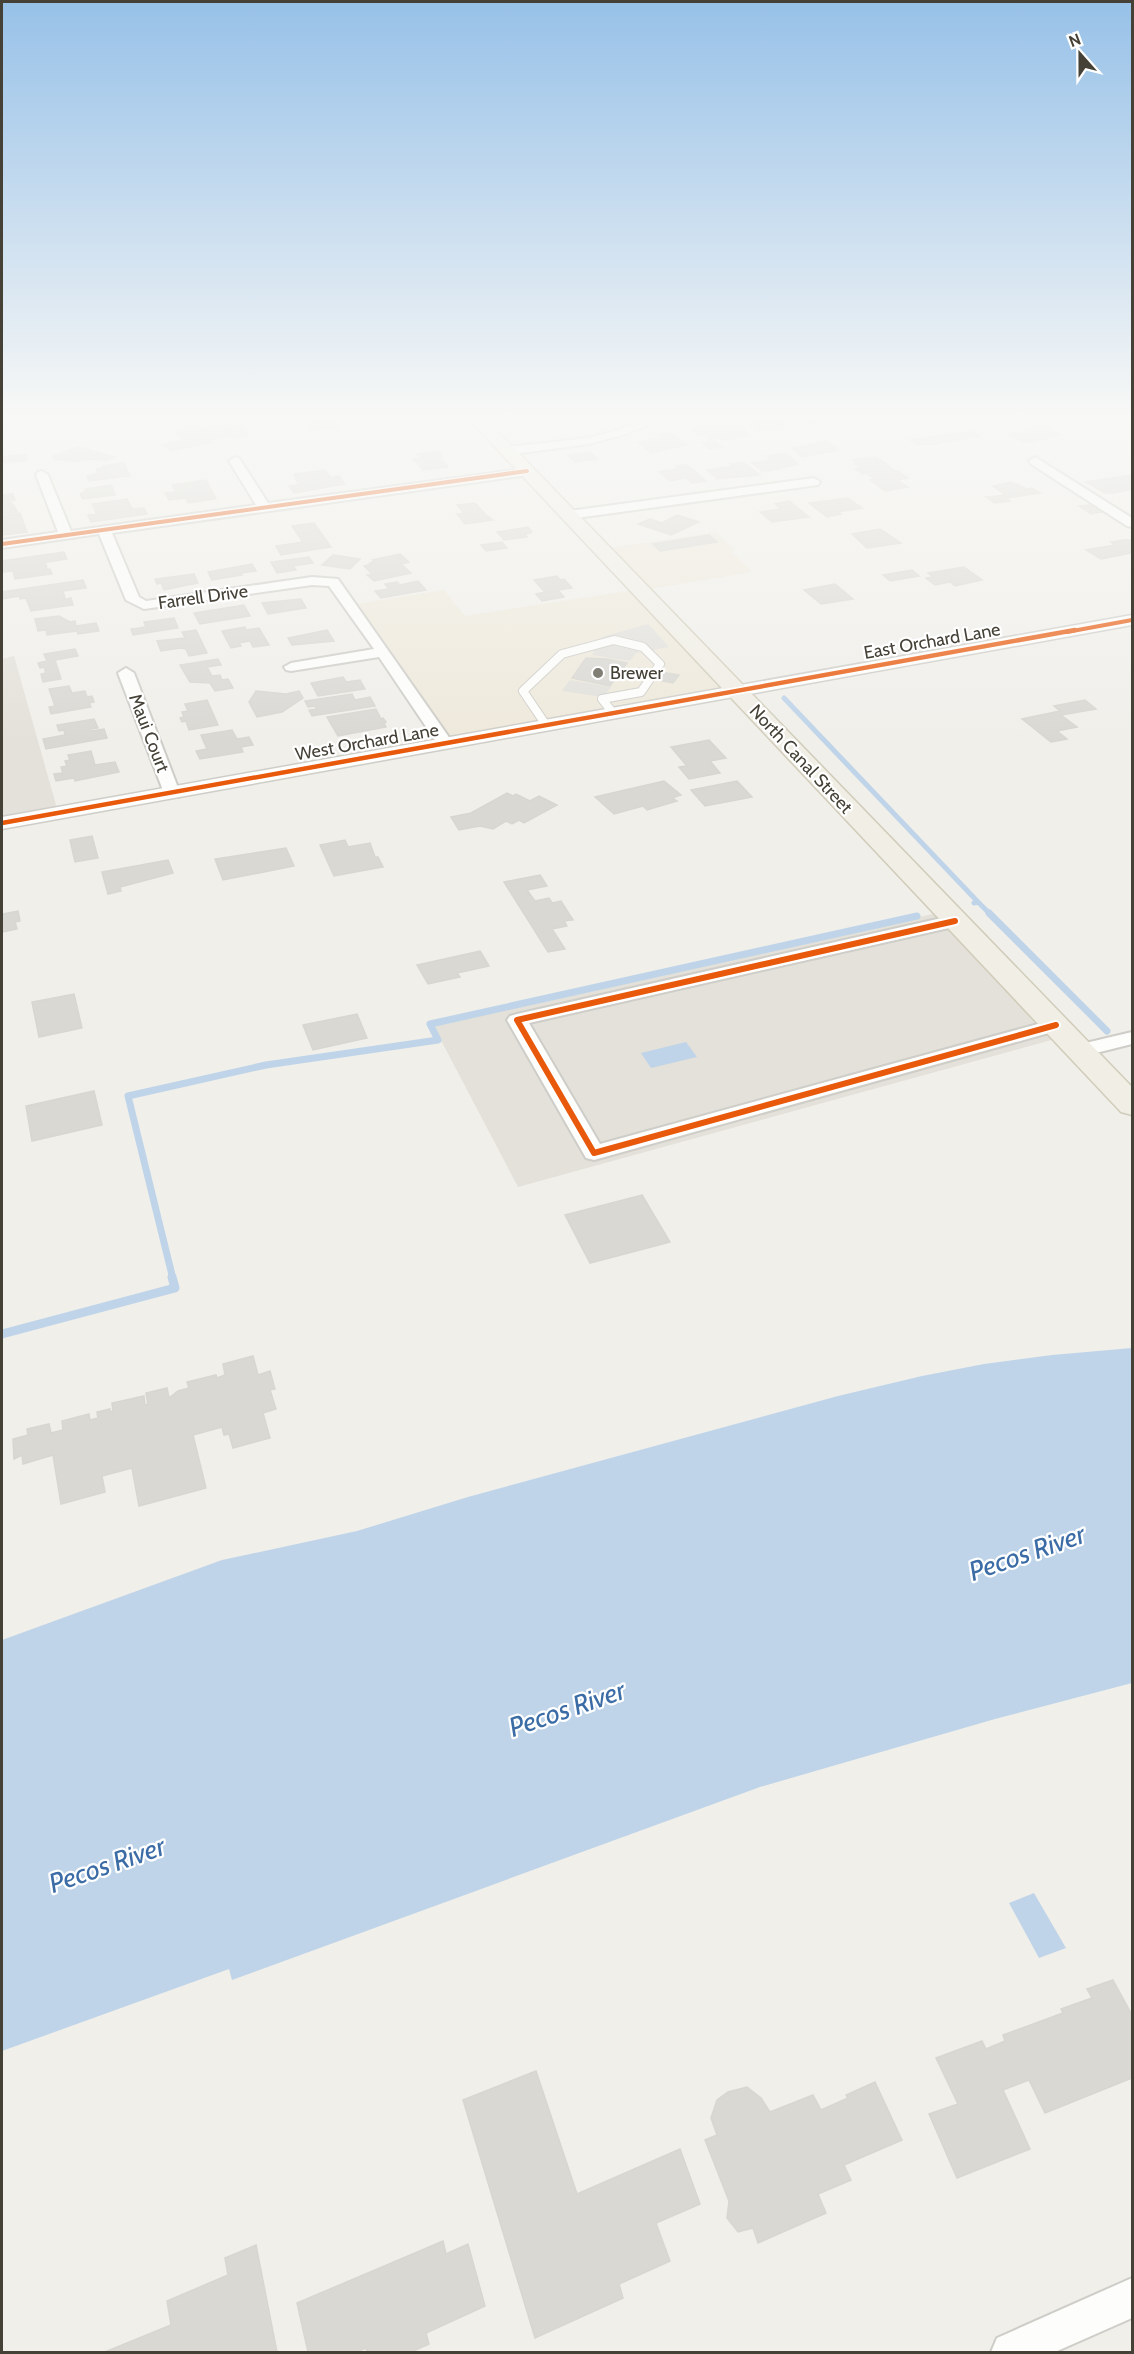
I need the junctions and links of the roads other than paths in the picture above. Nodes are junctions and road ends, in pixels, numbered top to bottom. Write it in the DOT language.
graph roads {
  1 [pos="61,522"];
  2 [pos="161,522"];
  3 [pos="576,522"];
  4 [pos="104,530"];
  5 [pos="66,535"];
  6 [pos="2,544"];
  7 [pos="1132,620"];
  8 [pos="382,652"];
  9 [pos="291,667"];
  10 [pos="126,673"];
  11 [pos="737,690"];
  12 [pos="613,713"];
  13 [pos="546,725"];
  14 [pos="445,742"];
  15 [pos="172,793"];
  16 [pos="2,823"];
  17 [pos="956,921"];
  18 [pos="1056,1025"];
  19 [pos="1132,1038"];
  20 [pos="1080,1051"];
  21 [pos="1132,1105"];
  22 [pos="1132,2298"];
  23 [pos="1011,2352"];
  1 -- 5 [label="street"];
  2 -- 4 [label="street"];
  3 -- 11 [label="main road, North Canal Street"];
  4 -- 5 [label="street"];
  4 -- 8 [label="street, Farrell Drive"];
  5 -- 6 [label="street"];
  7 -- 11 [label="street, East Orchard Lane"];
  8 -- 9 [label="street"];
  8 -- 14 [label="street, Farrell Drive"];
  10 -- 15 [label="street, Maui Court"];
  11 -- 12 [label="street, West Orchard Lane"];
  11 -- 17 [label="main road, North Canal Street"];
  12 -- 13 [label="street, West Orchard Lane"];
  12 -- 13 [label="lane"];
  13 -- 14 [label="street, West Orchard Lane"];
  14 -- 15 [label="street, West Orchard Lane"];
  15 -- 16 [label="street, West Orchard Lane"];
  17 -- 18 [label="main road, North Canal Street"];
  17 -- 18 [label="street"];
  18 -- 20 [label="main road, North Canal Street"];
  19 -- 20 [label="street"];
  20 -- 21 [label="main road, North Canal Street"];
  22 -- 23 [label="street"];
}
